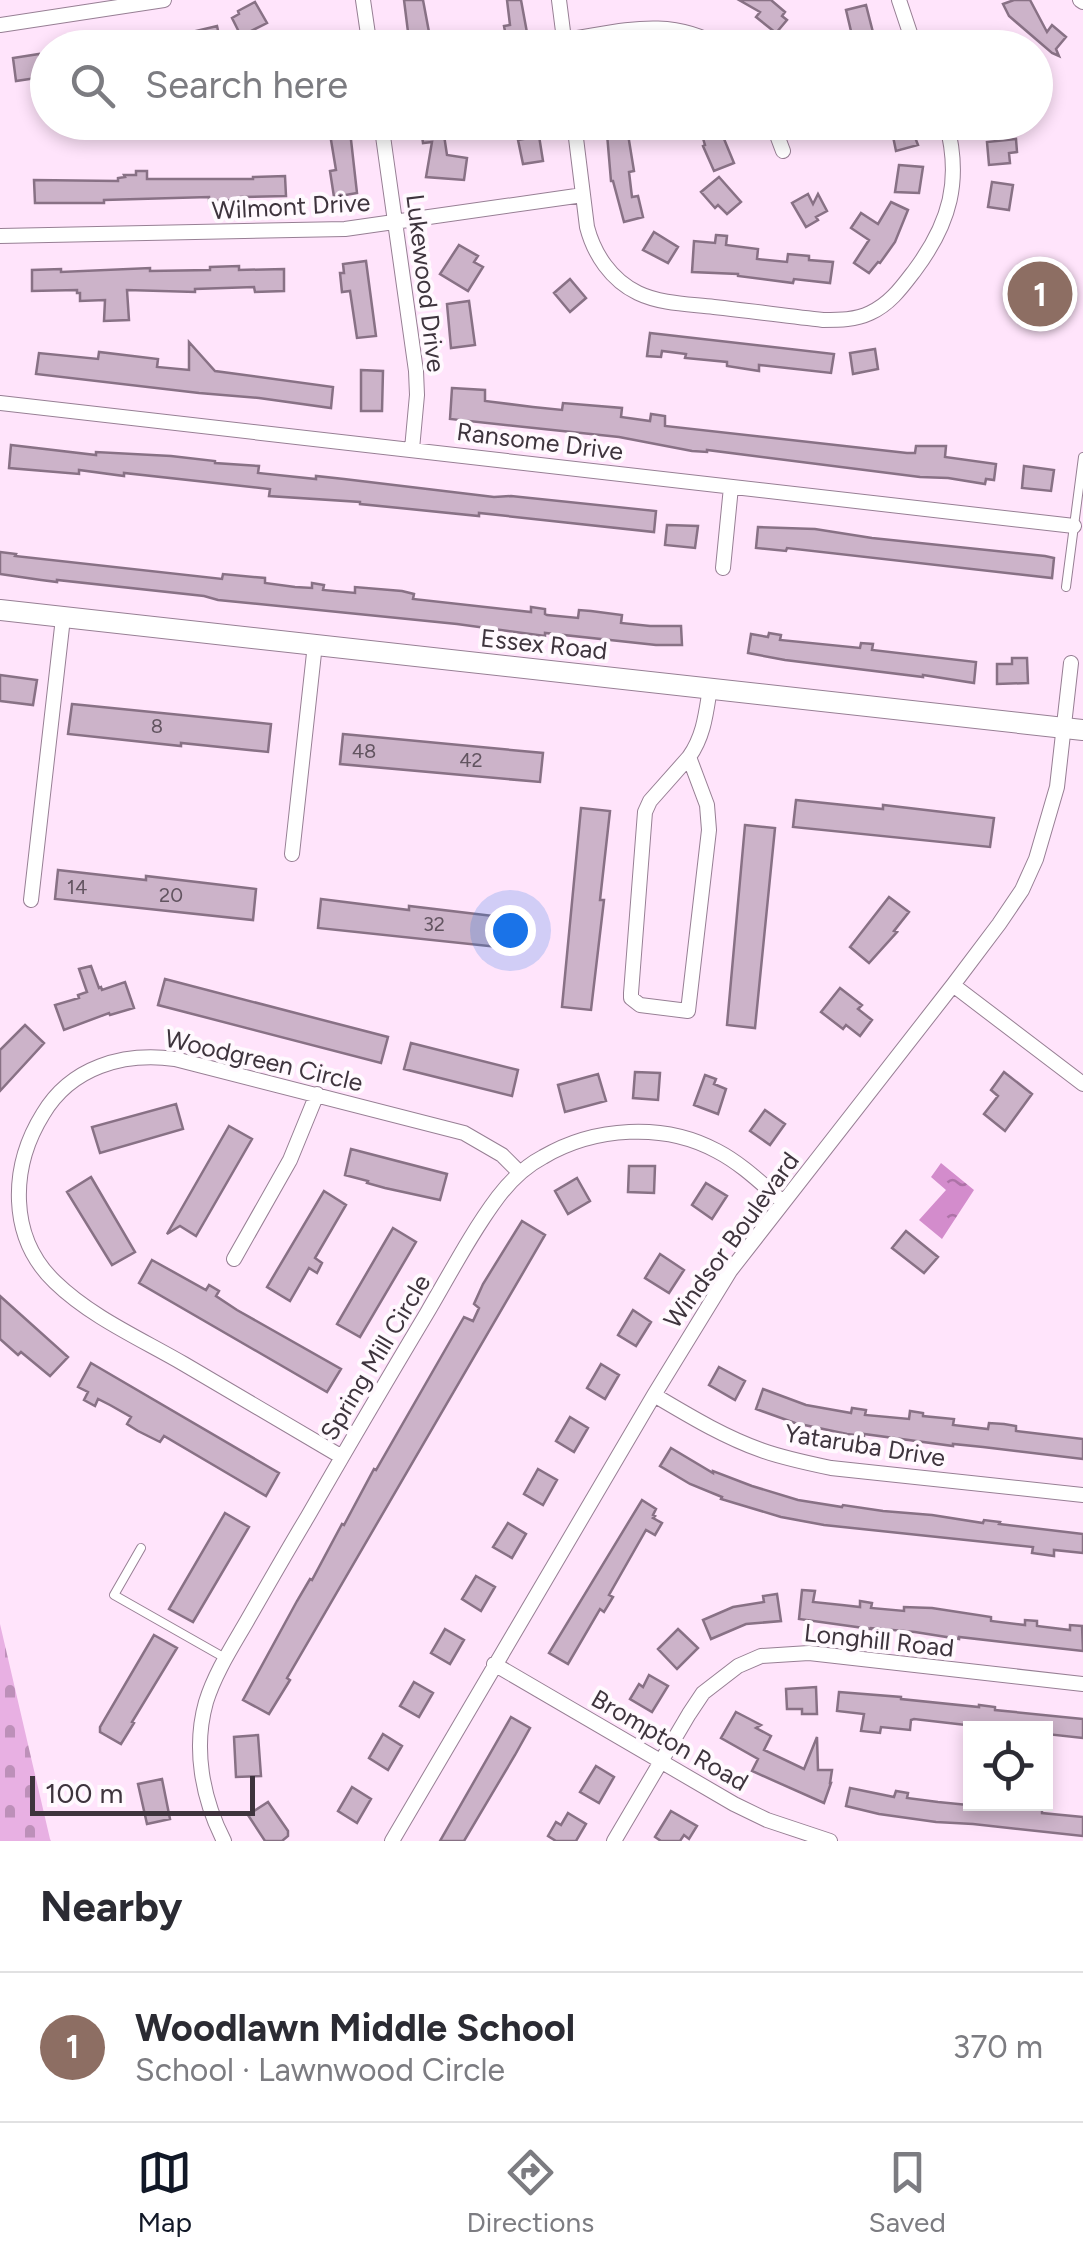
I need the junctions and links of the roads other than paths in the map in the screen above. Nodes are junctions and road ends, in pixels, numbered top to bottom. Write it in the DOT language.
graph roads {
  1 [pos="164,0"];
  2 [pos="363,0"];
  3 [pos="559,0"];
  4 [pos="899,0"];
  5 [pos="0,24"];
  6 [pos="367,30"];
  7 [pos="562,30"];
  8 [pos="646,30"];
  9 [pos="683,30"];
  10 [pos="910,30"];
  11 [pos="384,140"];
  12 [pos="576,140"];
  13 [pos="778,140"];
  14 [pos="949,140"];
  15 [pos="782,151"];
  16 [pos="583,195"];
  17 [pos="396,221"];
  18 [pos="0,236"];
  19 [pos="0,403"];
  20 [pos="412,449"];
  21 [pos="1083,456"];
  22 [pos="731,487"];
  23 [pos="1074,526"];
  24 [pos="723,568"];
  25 [pos="1066,587"];
  26 [pos="0,610"];
  27 [pos="63,618"];
  28 [pos="315,644"];
  29 [pos="1071,663"];
  30 [pos="710,688"];
  31 [pos="1073,728"];
  32 [pos="689,758"];
  33 [pos="292,854"];
  34 [pos="31,900"];
  35 [pos="953,985"];
  36 [pos="1083,1084"];
  37 [pos="317,1094"];
  38 [pos="519,1172"];
  39 [pos="783,1202"];
  40 [pos="234,1258"];
  41 [pos="654,1394"];
  42 [pos="342,1457"];
  43 [pos="1083,1495"];
  44 [pos="141,1548"];
  45 [pos="225,1658"];
  46 [pos="494,1664"];
  47 [pos="1083,1684"];
  48 [pos="661,1762"];
  49 [pos="224,1841"];
  50 [pos="392,1841"];
  51 [pos="614,1841"];
  52 [pos="830,1841"];
  1 -- 5 [label="street"];
  2 -- 6 [label="street"];
  3 -- 7 [label="street"];
  4 -- 10 [label="street"];
  8 -- 9 [label="street"];
  11 -- 17 [label="street, Lukewood Drive"];
  12 -- 16 [label="street"];
  13 -- 15 [label="street"];
  14 -- 16 [label="street"];
  16 -- 17 [label="street, Wilmont Drive"];
  17 -- 18 [label="street, Wilmont Drive"];
  17 -- 20 [label="street, Lukewood Drive"];
  19 -- 20 [label="street, Ransome Drive"];
  20 -- 22 [label="street, Ransome Drive"];
  21 -- 23 [label="lane"];
  22 -- 23 [label="street, Ransome Drive"];
  22 -- 24 [label="street"];
  23 -- 25 [label="lane"];
  26 -- 27 [label="street, Essex Road"];
  27 -- 28 [label="street, Essex Road"];
  27 -- 34 [label="street"];
  28 -- 30 [label="street, Essex Road"];
  28 -- 33 [label="street"];
  29 -- 31 [label="street, Windsor Boulevard"];
  30 -- 31 [label="street, Essex Road"];
  30 -- 32 [label="street"];
  31 -- 35 [label="street, Windsor Boulevard"];
  32 -- 32 [label="street"];
  35 -- 36 [label="street"];
  35 -- 39 [label="street, Windsor Boulevard"];
  37 -- 38 [label="street, Woodgreen Circle"];
  37 -- 40 [label="street"];
  37 -- 42 [label="street, Woodgreen Circle"];
  38 -- 39 [label="street, Spring Mill Circle"];
  38 -- 42 [label="street, Spring Mill Circle"];
  39 -- 41 [label="street, Windsor Boulevard"];
  41 -- 43 [label="street, Yataruba Drive"];
  41 -- 46 [label="street, Windsor Boulevard"];
  42 -- 45 [label="street, Spring Mill Circle"];
  44 -- 45 [label="lane"];
  45 -- 49 [label="street, Spring Mill Circle"];
  46 -- 48 [label="street, Brompton Road"];
  46 -- 50 [label="street, Windsor Boulevard"];
  47 -- 48 [label="street, Longhill Road"];
  48 -- 51 [label="street, Longhill Road"];
  48 -- 52 [label="street, Brompton Road"];
}
